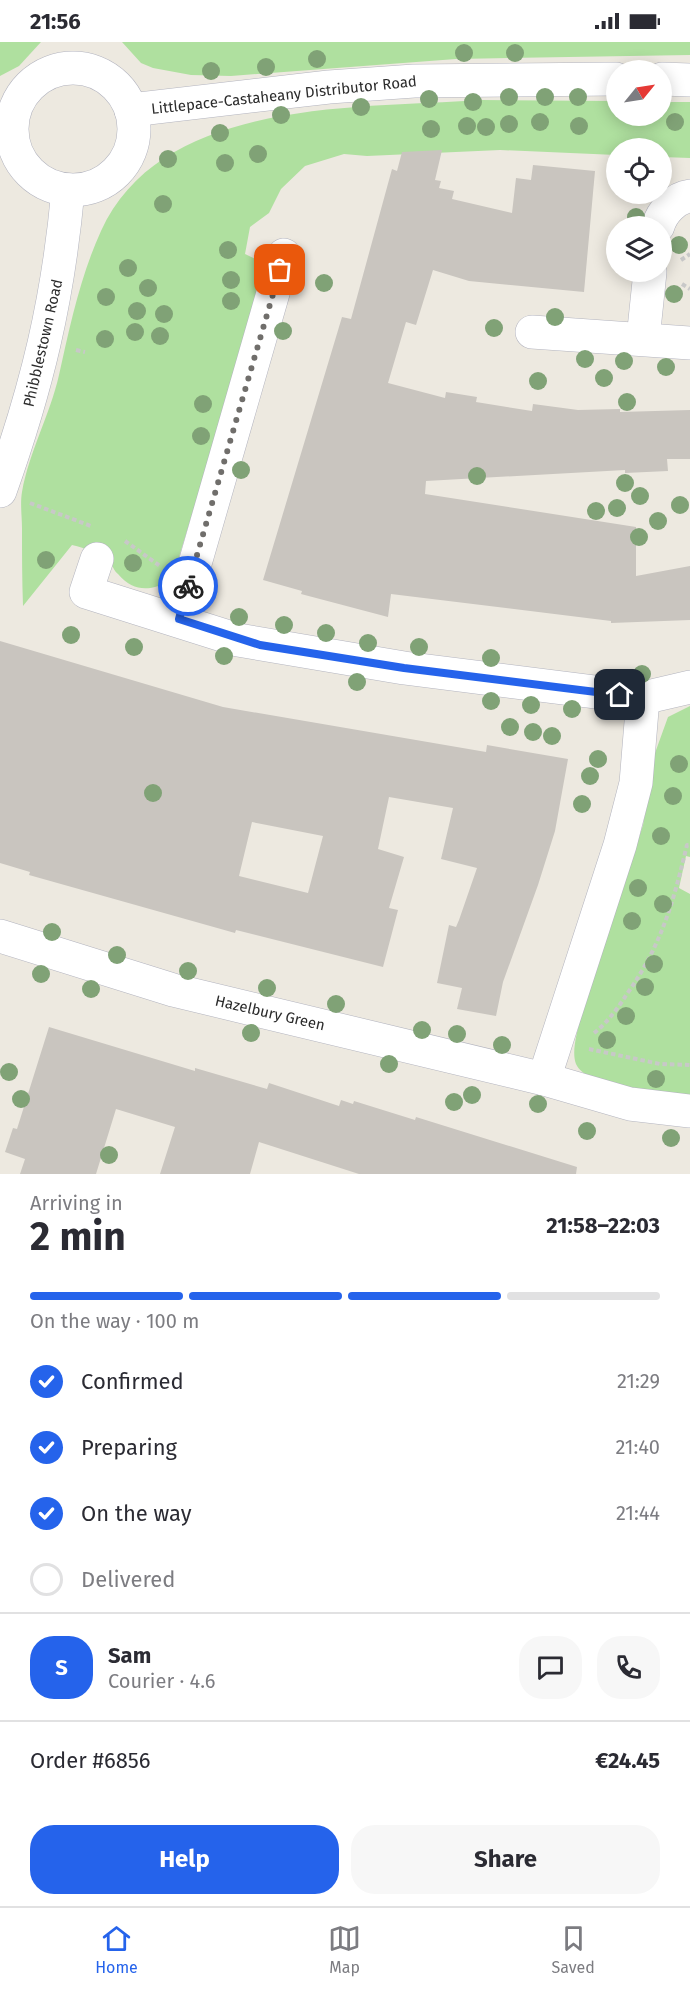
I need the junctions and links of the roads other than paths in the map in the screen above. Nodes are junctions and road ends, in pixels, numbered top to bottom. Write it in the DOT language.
graph roads {
  1 [pos="76,55"];
  2 [pos="606,79"];
  3 [pos="672,79"];
  4 [pos="690,80"];
  5 [pos="131,110"];
  6 [pos="6,125"];
  7 [pos="68,190"];
  8 [pos="690,196"];
  9 [pos="664,216"];
  10 [pos="284,255"];
  11 [pos="649,282"];
  12 [pos="532,332"];
  13 [pos="643,339"];
  14 [pos="690,343"];
  15 [pos="0,491"];
  16 [pos="97,559"];
  17 [pos="179,619"];
  18 [pos="690,687"];
  19 [pos="643,698"];
  20 [pos="0,936"];
  21 [pos="544,1079"];
  22 [pos="690,1111"];
  1 -- 5 [label="street"];
  1 -- 6 [label="street"];
  2 -- 5 [label="street, Littlepace-Castaheany Distributor Road"];
  3 -- 4 [label="street"];
  5 -- 7 [label="street"];
  6 -- 7 [label="street"];
  7 -- 15 [label="street, Phibblestown Road"];
  8 -- 9 [label="street"];
  10 -- 17 [label="street"];
  11 -- 13 [label="street"];
  12 -- 13 [label="street"];
  13 -- 14 [label="street"];
  16 -- 17 [label="street"];
  17 -- 19 [label="street"];
  18 -- 19 [label="street"];
  19 -- 21 [label="street"];
  20 -- 21 [label="street, Hazelbury Green"];
  21 -- 22 [label="street, Hazelbury Green"];
}
